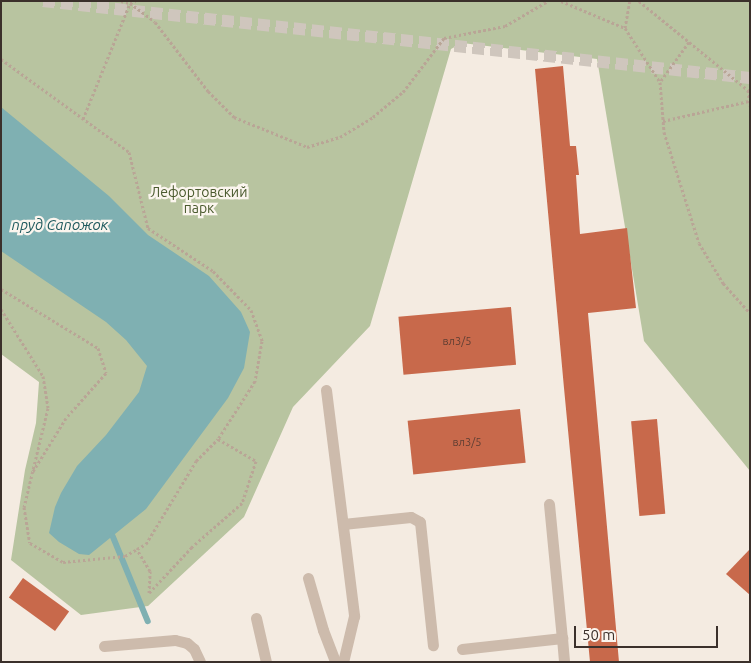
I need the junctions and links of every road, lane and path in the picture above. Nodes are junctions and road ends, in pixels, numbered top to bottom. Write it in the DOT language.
graph roads {
  1 [pos="121,1"];
  2 [pos="136,1"];
  3 [pos="548,1"];
  4 [pos="561,1"];
  5 [pos="630,1"];
  6 [pos="639,1"];
  7 [pos="130,3"];
  8 [pos="625,28"];
  9 [pos="689,42"];
  10 [pos="1,59"];
  11 [pos="660,82"];
  12 [pos="749,91"];
  13 [pos="749,101"];
  14 [pos="750,106"];
  15 [pos="83,118"];
  16 [pos="663,121"];
  17 [pos="1,289"];
  18 [pos="1,309"];
  19 [pos="750,313"];
  20 [pos="326,390"];
  21 [pos="218,440"];
  22 [pos="30,477"];
  23 [pos="549,504"];
  24 [pos="343,524"];
  25 [pos="137,550"];
  26 [pos="308,578"];
  27 [pos="256,618"];
  28 [pos="562,638"];
  29 [pos="433,644"];
  30 [pos="104,646"];
  31 [pos="462,649"];
  32 [pos="200,662"];
  33 [pos="266,662"];
  34 [pos="334,662"];
  35 [pos="343,662"];
  36 [pos="564,662"];
  1 -- 7 [label="path"];
  2 -- 7 [label="path"];
  3 -- 7 [label="path"];
  4 -- 8 [label="path"];
  5 -- 8 [label="path"];
  6 -- 9 [label="path"];
  7 -- 15 [label="path"];
  8 -- 11 [label="path"];
  9 -- 11 [label="path"];
  9 -- 12 [label="path"];
  10 -- 15 [label="path"];
  11 -- 16 [label="path"];
  12 -- 13 [label="path"];
  13 -- 14 [label="path"];
  13 -- 16 [label="path"];
  15 -- 21 [label="path"];
  16 -- 19 [label="path"];
  17 -- 22 [label="path"];
  18 -- 22 [label="path"];
  20 -- 24 [label="lane"];
  21 -- 25 [label="path"];
  21 -- 25 [label="path"];
  22 -- 25 [label="path"];
  23 -- 28 [label="lane"];
  24 -- 29 [label="lane"];
  24 -- 35 [label="lane"];
  26 -- 34 [label="lane"];
  27 -- 33 [label="lane"];
  28 -- 31 [label="lane"];
  28 -- 36 [label="lane"];
  30 -- 32 [label="lane"];
}
